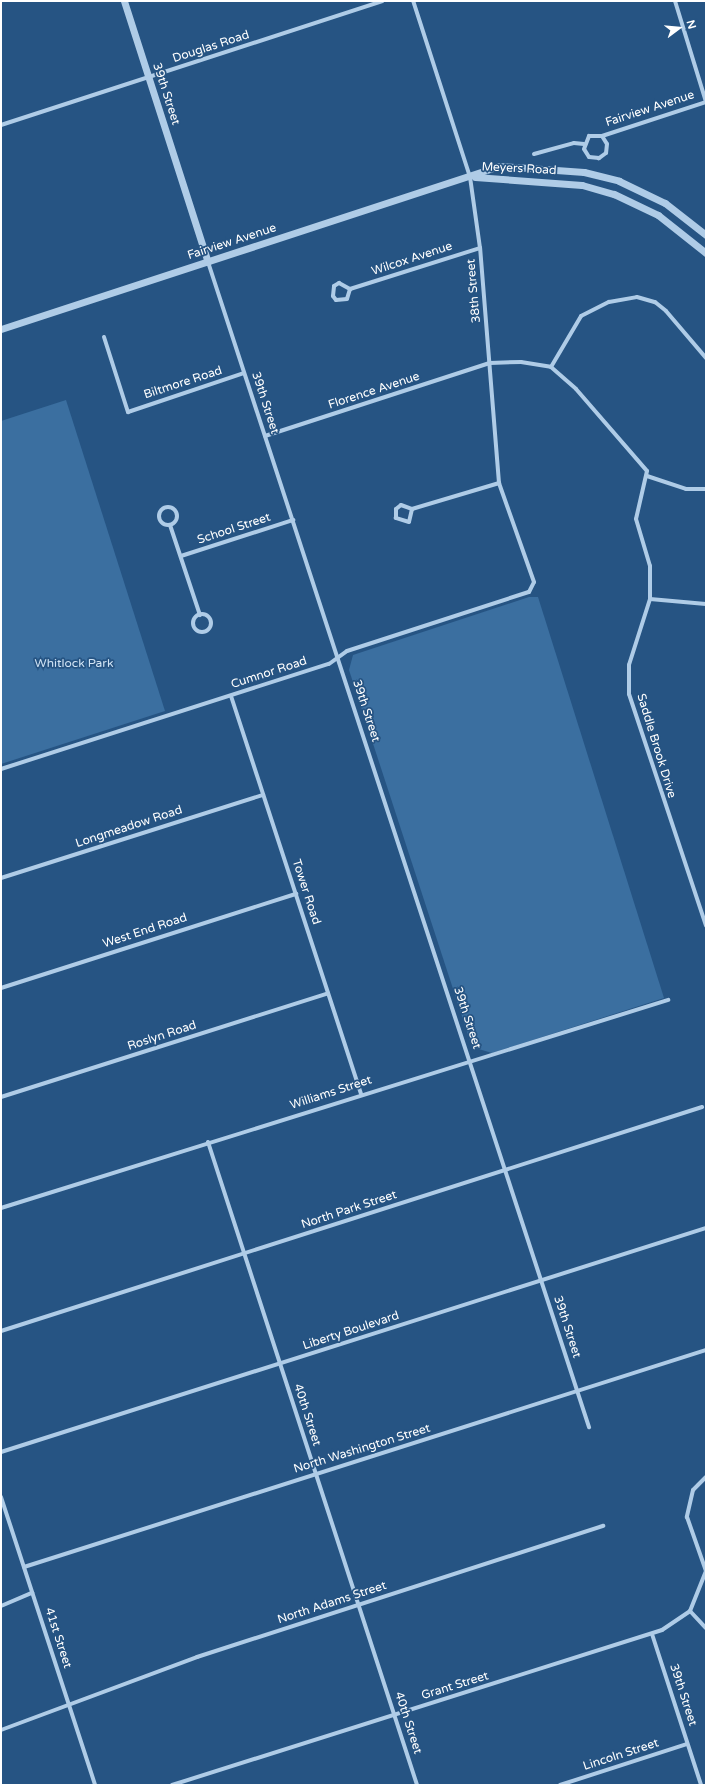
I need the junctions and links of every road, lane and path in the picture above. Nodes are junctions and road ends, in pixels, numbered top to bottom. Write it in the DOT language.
graph roads {
  1 [pos="124,1"];
  2 [pos="382,1"];
  3 [pos="413,1"];
  4 [pos="675,1"];
  5 [pos="149,78"];
  6 [pos="706,102"];
  7 [pos="1,125"];
  8 [pos="602,136"];
  9 [pos="584,144"];
  10 [pos="534,154"];
  11 [pos="470,177"];
  12 [pos="706,235"];
  13 [pos="480,248"];
  14 [pos="706,253"];
  15 [pos="208,262"];
  16 [pos="350,289"];
  17 [pos="1,329"];
  18 [pos="104,337"];
  19 [pos="706,358"];
  20 [pos="490,363"];
  21 [pos="551,367"];
  22 [pos="244,374"];
  23 [pos="265,436"];
  24 [pos="647,476"];
  25 [pos="499,483"];
  26 [pos="706,489"];
  27 [pos="412,509"];
  28 [pos="292,520"];
  29 [pos="170,525"];
  30 [pos="181,556"];
  31 [pos="534,582"];
  32 [pos="650,599"];
  33 [pos="706,604"];
  34 [pos="200,615"];
  35 [pos="337,658"];
  36 [pos="231,696"];
  37 [pos="1,769"];
  38 [pos="263,795"];
  39 [pos="1,878"];
  40 [pos="296,894"];
  41 [pos="706,926"];
  42 [pos="1,988"];
  43 [pos="328,993"];
  44 [pos="668,1000"];
  45 [pos="469,1060"];
  46 [pos="361,1094"];
  47 [pos="1,1097"];
  48 [pos="702,1107"];
  49 [pos="208,1142"];
  50 [pos="506,1171"];
  51 [pos="1,1208"];
  52 [pos="706,1228"];
  53 [pos="243,1254"];
  54 [pos="541,1282"];
  55 [pos="1,1330"];
  56 [pos="706,1350"];
  57 [pos="279,1364"];
  58 [pos="577,1392"];
  59 [pos="589,1427"];
  60 [pos="1,1452"];
  61 [pos="316,1474"];
  62 [pos="706,1477"];
  63 [pos="1,1497"];
  64 [pos="603,1526"];
  65 [pos="24,1566"];
  66 [pos="706,1571"];
  67 [pos="32,1593"];
  68 [pos="358,1605"];
  69 [pos="1,1606"];
  70 [pos="690,1611"];
  71 [pos="706,1628"];
  72 [pos="652,1634"];
  73 [pos="68,1702"];
  74 [pos="394,1716"];
  75 [pos="1,1730"];
  76 [pos="687,1744"];
  77 [pos="95,1785"];
  78 [pos="172,1785"];
  79 [pos="417,1785"];
  80 [pos="560,1785"];
  81 [pos="701,1785"];
  1 -- 5 [label="street, 39th Street"];
  2 -- 5 [label="street, Douglas Road"];
  3 -- 11 [label="street, 38th Street"];
  4 -- 6 [label="street"];
  5 -- 7 [label="street, Douglas Road"];
  5 -- 15 [label="street, 39th Street"];
  6 -- 8 [label="street, Fairview Avenue"];
  8 -- 9 [label="street, Fairview Avenue"];
  8 -- 9 [label="street, Fairview Avenue"];
  9 -- 10 [label="street, Fairview Avenue"];
  11 -- 12 [label="street, Meyers Road"];
  11 -- 13 [label="street, 38th Street"];
  11 -- 14 [label="street, Meyers Road"];
  11 -- 15 [label="street, Fairview Avenue"];
  13 -- 16 [label="street, Wilcox Avenue"];
  13 -- 20 [label="street, 38th Street"];
  15 -- 17 [label="street, Fairview Avenue"];
  15 -- 22 [label="street, 39th Street"];
  16 -- 16 [label="street, Wilcox Avenue"];
  18 -- 22 [label="street, Biltmore Road"];
  19 -- 21 [label="street"];
  20 -- 21 [label="street, Florence Avenue"];
  20 -- 23 [label="street, Florence Avenue"];
  20 -- 25 [label="street, 38th Street"];
  21 -- 24 [label="street"];
  22 -- 23 [label="street, 39th Street"];
  23 -- 28 [label="street, 39th Street"];
  24 -- 26 [label="street"];
  24 -- 32 [label="street, Saddle Brook Drive"];
  25 -- 27 [label="street"];
  25 -- 31 [label="street, 38th Street"];
  27 -- 27 [label="street"];
  28 -- 30 [label="street, School Street"];
  28 -- 35 [label="street, 39th Street"];
  29 -- 29 [label="street"];
  29 -- 30 [label="street"];
  30 -- 34 [label="street"];
  31 -- 35 [label="street, Cumnor Road"];
  32 -- 33 [label="street"];
  32 -- 41 [label="street, Saddle Brook Drive"];
  34 -- 34 [label="street"];
  35 -- 36 [label="street, Cumnor Road"];
  35 -- 45 [label="street, 39th Street"];
  36 -- 37 [label="street, Cumnor Road"];
  36 -- 38 [label="street, Tower Road"];
  38 -- 39 [label="street, Longmeadow Road"];
  38 -- 40 [label="street, Tower Road"];
  40 -- 42 [label="street, West End Road"];
  40 -- 43 [label="street, Tower Road"];
  43 -- 46 [label="street, Tower Road"];
  43 -- 47 [label="street, Roslyn Road"];
  44 -- 45 [label="street, Williams Street"];
  45 -- 46 [label="street, Williams Street"];
  45 -- 50 [label="street, 39th Street"];
  46 -- 49 [label="street, Williams Street"];
  48 -- 50 [label="street, North Park Street"];
  49 -- 51 [label="street, Williams Street"];
  49 -- 53 [label="street, 40th Street"];
  50 -- 53 [label="street, North Park Street"];
  50 -- 54 [label="street, 39th Street"];
  52 -- 54 [label="street, Liberty Boulevard"];
  53 -- 55 [label="street, North Park Street"];
  53 -- 57 [label="street, 40th Street"];
  54 -- 57 [label="street, Liberty Boulevard"];
  54 -- 58 [label="street, 39th Street"];
  56 -- 58 [label="street, North Washington Street"];
  57 -- 60 [label="street, Liberty Boulevard"];
  57 -- 61 [label="street, 40th Street"];
  58 -- 59 [label="street, 39th Street"];
  58 -- 61 [label="street, North Washington Street"];
  61 -- 65 [label="street, North Washington Street"];
  61 -- 68 [label="street, 40th Street"];
  62 -- 66 [label="street"];
  63 -- 65 [label="street, 41st Street"];
  64 -- 68 [label="street, North Adams Street"];
  65 -- 67 [label="street, 41st Street"];
  66 -- 70 [label="street"];
  67 -- 69 [label="street"];
  67 -- 73 [label="street, 41st Street"];
  68 -- 73 [label="street, North Adams Street"];
  68 -- 74 [label="street, 40th Street"];
  70 -- 71 [label="street"];
  70 -- 72 [label="street, Grant Street"];
  72 -- 74 [label="street, Grant Street"];
  72 -- 76 [label="street, 39th Street"];
  73 -- 75 [label="street, North Adams Street"];
  73 -- 77 [label="street, 41st Street"];
  74 -- 78 [label="street, Grant Street"];
  74 -- 79 [label="street, 40th Street"];
  76 -- 80 [label="street, Lincoln Street"];
  76 -- 81 [label="street, 39th Street"];
}
